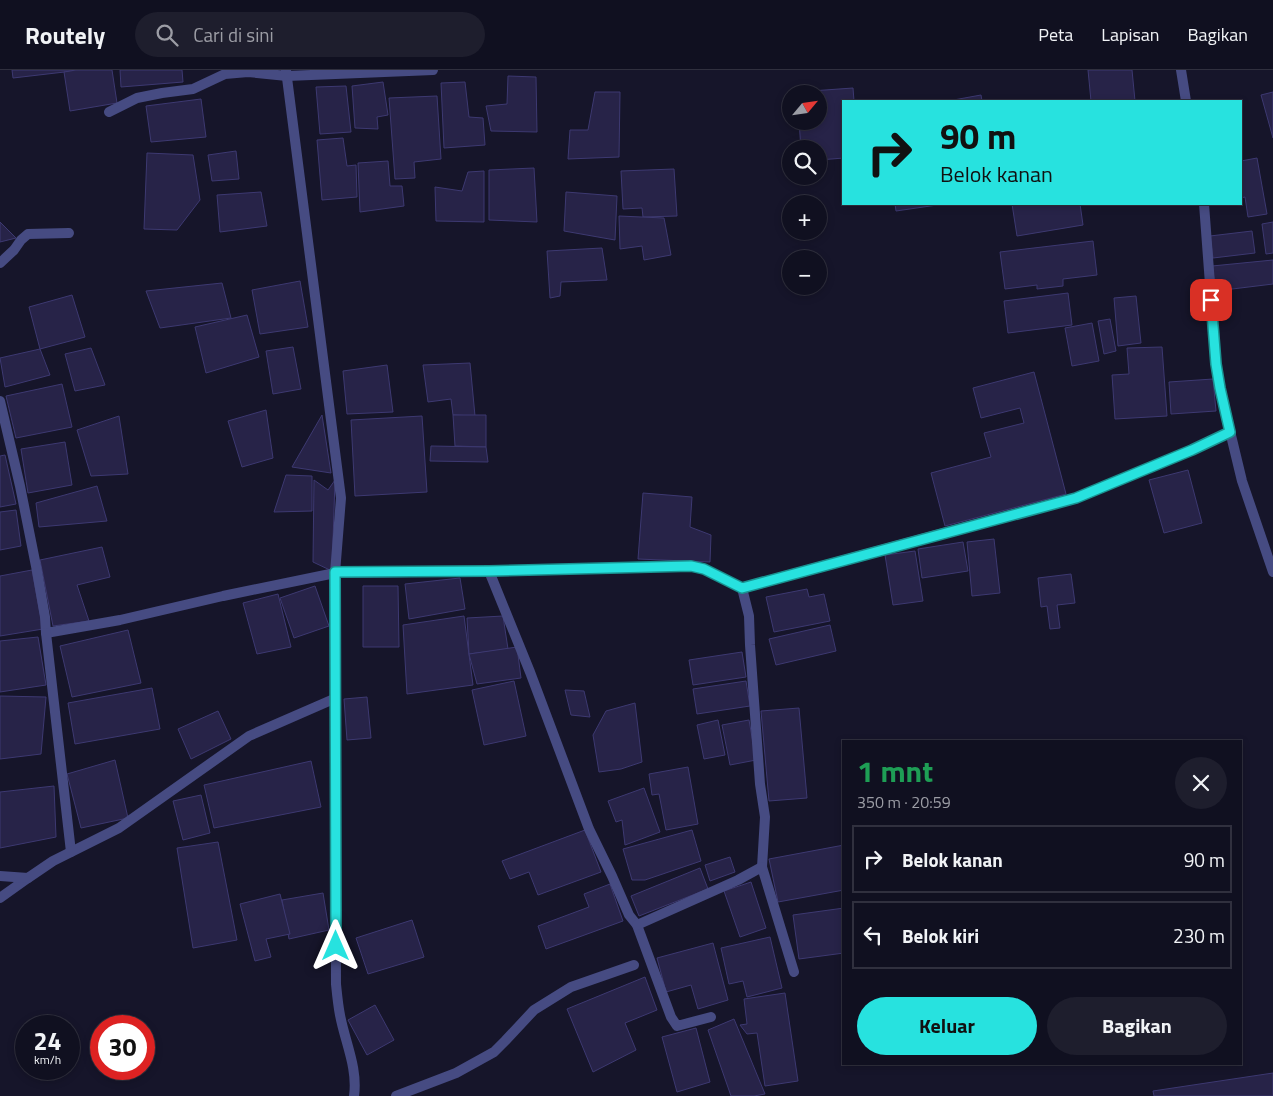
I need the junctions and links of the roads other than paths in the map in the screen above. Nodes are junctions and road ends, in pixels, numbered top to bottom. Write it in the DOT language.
graph roads {
  1 [pos="433,70"];
  2 [pos="1181,70"];
  3 [pos="286,73"];
  4 [pos="1186,100"];
  5 [pos="109,112"];
  6 [pos="1204,205"];
  7 [pos="69,233"];
  8 [pos="0,263"];
  9 [pos="0,401"];
  10 [pos="1230,432"];
  11 [pos="489,571"];
  12 [pos="335,572"];
  13 [pos="1273,572"];
  14 [pos="742,588"];
  15 [pos="46,634"];
  16 [pos="336,698"];
  17 [pos="71,852"];
  18 [pos="762,867"];
  19 [pos="0,876"];
  20 [pos="28,878"];
  21 [pos="0,898"];
  22 [pos="637,925"];
  23 [pos="634,965"];
  24 [pos="794,972"];
  25 [pos="711,1017"];
  26 [pos="354,1096"];
  27 [pos="396,1096"];
  1 -- 3 [label="street"];
  2 -- 4 [label="street"];
  3 -- 5 [label="street"];
  3 -- 12 [label="street"];
  6 -- 10 [label="street"];
  7 -- 8 [label="street"];
  9 -- 15 [label="street"];
  10 -- 13 [label="street"];
  10 -- 14 [label="street"];
  11 -- 12 [label="street"];
  11 -- 14 [label="street"];
  11 -- 22 [label="street"];
  12 -- 15 [label="street"];
  12 -- 16 [label="street"];
  14 -- 18 [label="street"];
  15 -- 17 [label="street"];
  16 -- 17 [label="street"];
  16 -- 26 [label="street"];
  17 -- 20 [label="street"];
  18 -- 22 [label="street"];
  18 -- 24 [label="street"];
  19 -- 20 [label="street"];
  20 -- 21 [label="street"];
  22 -- 25 [label="street"];
  23 -- 27 [label="street"];
}
